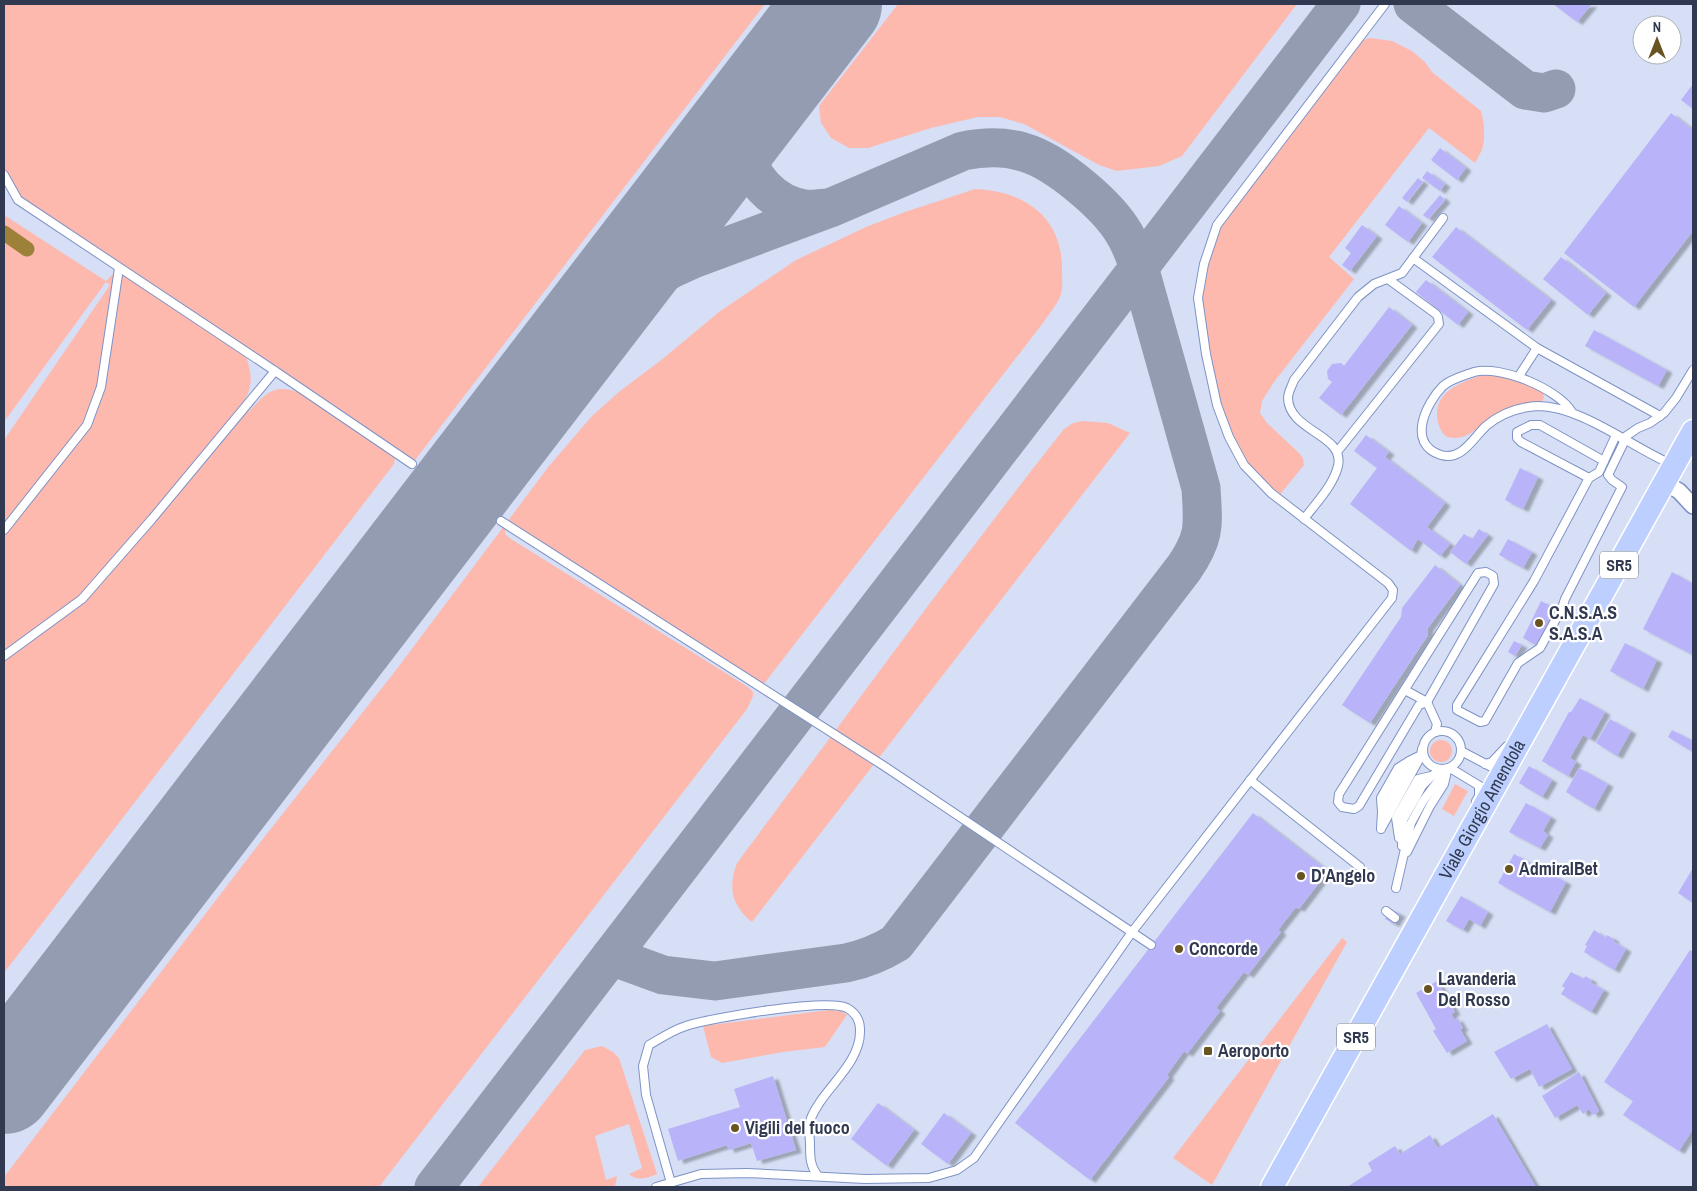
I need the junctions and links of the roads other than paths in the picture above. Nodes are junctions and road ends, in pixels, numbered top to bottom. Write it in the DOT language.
graph roads {
  1 [pos="1385,4"];
  2 [pos="4,175"];
  3 [pos="1443,218"];
  4 [pos="1413,258"];
  5 [pos="119,268"];
  6 [pos="1388,279"];
  7 [pos="1537,348"];
  8 [pos="1693,370"];
  9 [pos="275,371"];
  10 [pos="1519,376"];
  11 [pos="1572,412"];
  12 [pos="1660,416"];
  13 [pos="1693,431"];
  14 [pos="1621,438"];
  15 [pos="1337,452"];
  16 [pos="1604,461"];
  17 [pos="412,464"];
  18 [pos="1669,474"];
  19 [pos="1589,478"];
  20 [pos="1693,506"];
  21 [pos="1304,518"];
  22 [pos="500,521"];
  23 [pos="4,530"];
  24 [pos="4,656"];
  25 [pos="1405,690"];
  26 [pos="1427,702"];
  27 [pos="1435,732"];
  28 [pos="1510,741"];
  29 [pos="1422,752"];
  30 [pos="1461,752"];
  31 [pos="1449,768"];
  32 [pos="1494,769"];
  33 [pos="1250,780"];
  34 [pos="1482,794"];
  35 [pos="1447,857"];
  36 [pos="1402,863"];
  37 [pos="1360,867"];
  38 [pos="1440,886"];
  39 [pos="1396,888"];
  40 [pos="1386,911"];
  41 [pos="1395,918"];
  42 [pos="1132,932"];
  43 [pos="1151,945"];
  44 [pos="818,1176"];
  45 [pos="671,1183"];
  46 [pos="656,1187"];
  47 [pos="1272,1187"];
  1 -- 21 [label="lane"];
  2 -- 5 [label="lane"];
  3 -- 4 [label="lane"];
  4 -- 6 [label="lane"];
  4 -- 7 [label="lane"];
  5 -- 9 [label="lane"];
  5 -- 23 [label="lane"];
  6 -- 15 [label="lane"];
  6 -- 15 [label="lane"];
  7 -- 10 [label="lane"];
  7 -- 12 [label="lane"];
  8 -- 12 [label="lane"];
  9 -- 17 [label="lane"];
  9 -- 24 [label="lane"];
  10 -- 11 [label="lane"];
  10 -- 11 [label="lane"];
  11 -- 14 [label="lane"];
  12 -- 14 [label="lane"];
  13 -- 18 [label="main road, Viale Giorgio Amendola / SR5"];
  14 -- 16 [label="lane"];
  14 -- 18 [label="lane"];
  14 -- 19 [label="lane"];
  15 -- 21 [label="lane"];
  16 -- 19 [label="lane"];
  16 -- 19 [label="lane"];
  18 -- 20 [label="street"];
  18 -- 32 [label="main road, Viale Giorgio Amendola / SR5"];
  21 -- 33 [label="lane"];
  22 -- 42 [label="lane"];
  25 -- 26 [label="lane"];
  25 -- 26 [label="lane"];
  25 -- 26 [label="lane"];
  26 -- 27 [label="lane"];
  27 -- 29 [label="lane"];
  27 -- 30 [label="lane"];
  28 -- 32 [label="lane"];
  29 -- 29 [label="lane"];
  29 -- 31 [label="lane"];
  30 -- 31 [label="lane"];
  30 -- 32 [label="lane"];
  31 -- 34 [label="lane"];
  31 -- 36 [label="lane"];
  31 -- 36 [label="lane"];
  32 -- 34 [label="main road, Viale Giorgio Amendola / SR5"];
  33 -- 37 [label="lane"];
  33 -- 42 [label="lane"];
  34 -- 38 [label="main road, Viale Giorgio Amendola / SR5"];
  35 -- 38 [label="lane"];
  36 -- 39 [label="lane"];
  38 -- 47 [label="main road, Viale Giorgio Amendola / SR5"];
  40 -- 41 [label="lane"];
  42 -- 43 [label="lane"];
  42 -- 44 [label="lane"];
  44 -- 45 [label="lane"];
  44 -- 45 [label="lane"];
  45 -- 46 [label="lane"];
}
